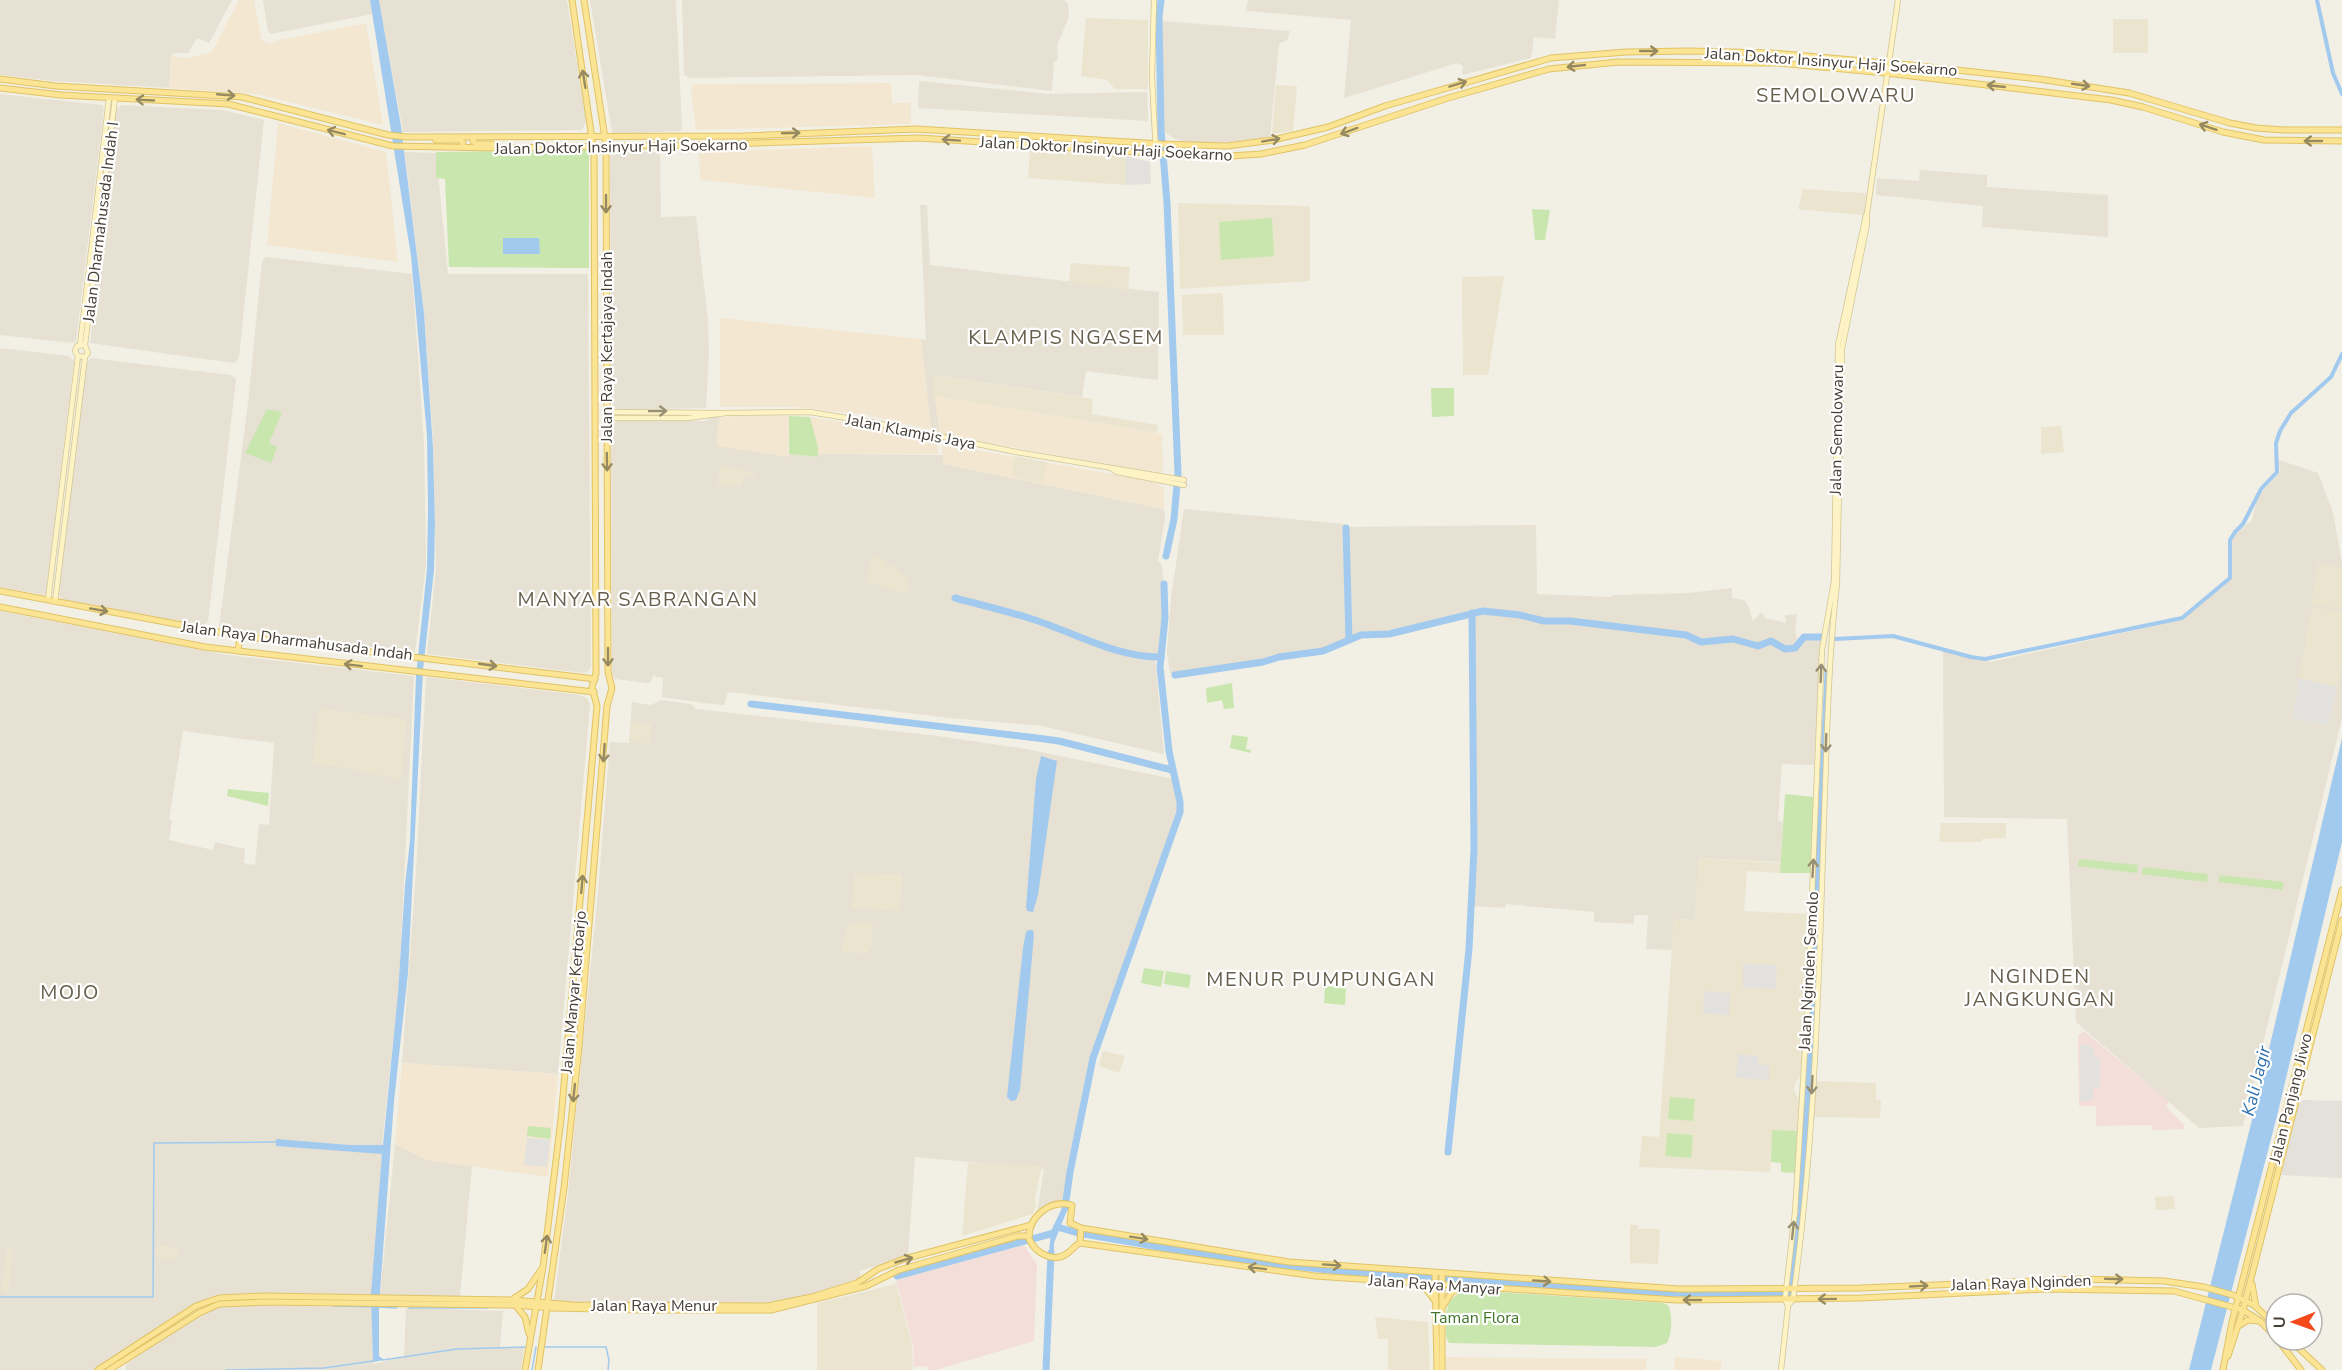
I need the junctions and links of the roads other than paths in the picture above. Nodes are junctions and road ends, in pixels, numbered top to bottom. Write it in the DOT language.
graph roads {
  1 [pos="572,0"];
  2 [pos="584,0"];
  3 [pos="1154,0"];
  4 [pos="1898,0"];
  5 [pos="1689,51"];
  6 [pos="1705,51"];
  7 [pos="1689,61"];
  8 [pos="1705,61"];
  9 [pos="1887,63"];
  10 [pos="1886,73"];
  11 [pos="2023,78"];
  12 [pos="0,79"];
  13 [pos="2039,79"];
  14 [pos="56,86"];
  15 [pos="0,88"];
  16 [pos="2023,88"];
  17 [pos="2038,90"];
  18 [pos="169,92"];
  19 [pos="55,95"];
  20 [pos="112,98"];
  21 [pos="171,101"];
  22 [pos="1385,106"];
  23 [pos="1368,113"];
  24 [pos="1388,117"];
  25 [pos="1371,123"];
  26 [pos="2342,130"];
  27 [pos="969,131"];
  28 [pos="979,131"];
  29 [pos="751,135"];
  30 [pos="429,137"];
  31 [pos="473,137"];
  32 [pos="593,137"];
  33 [pos="605,137"];
  34 [pos="969,141"];
  35 [pos="978,141"];
  36 [pos="2342,141"];
  37 [pos="751,144"];
  38 [pos="1158,144"];
  39 [pos="606,145"];
  40 [pos="594,146"];
  41 [pos="462,147"];
  42 [pos="498,148"];
  43 [pos="1158,154"];
  44 [pos="594,267"];
  45 [pos="606,267"];
  46 [pos="594,282"];
  47 [pos="606,282"];
  48 [pos="82,345"];
  49 [pos="78,356"];
  50 [pos="85,357"];
  51 [pos="622,411"];
  52 [pos="698,414"];
  53 [pos="606,415"];
  54 [pos="622,418"];
  55 [pos="1182,482"];
  56 [pos="595,539"];
  57 [pos="608,539"];
  58 [pos="608,550"];
  59 [pos="595,551"];
  60 [pos="0,591"];
  61 [pos="51,601"];
  62 [pos="76,606"];
  63 [pos="0,608"];
  64 [pos="73,622"];
  65 [pos="240,636"];
  66 [pos="1828,639"];
  67 [pos="238,651"];
  68 [pos="595,679"];
  69 [pos="594,692"];
  70 [pos="610,695"];
  71 [pos="587,825"];
  72 [pos="598,825"];
  73 [pos="587,832"];
  74 [pos="598,833"];
  75 [pos="2342,890"];
  76 [pos="2342,920"];
  77 [pos="1812,1006"];
  78 [pos="569,1038"];
  79 [pos="580,1038"];
  80 [pos="569,1047"];
  81 [pos="579,1047"];
  82 [pos="1808,1066"];
  83 [pos="2299,1074"];
  84 [pos="2297,1083"];
  85 [pos="1800,1186"];
  86 [pos="1031,1225"];
  87 [pos="1081,1228"];
  88 [pos="1030,1239"];
  89 [pos="1080,1243"];
  90 [pos="941,1250"];
  91 [pos="943,1257"];
  92 [pos="543,1266"];
  93 [pos="878,1269"];
  94 [pos="2252,1273"];
  95 [pos="869,1275"];
  96 [pos="884,1278"];
  97 [pos="1438,1279"];
  98 [pos="1453,1280"];
  99 [pos="2012,1282"];
  100 [pos="875,1283"];
  101 [pos="1414,1283"];
  102 [pos="1472,1287"];
  103 [pos="1861,1288"];
  104 [pos="2012,1291"];
  105 [pos="1788,1293"];
  106 [pos="1730,1295"];
  107 [pos="1861,1298"];
  108 [pos="2239,1298"];
  109 [pos="1793,1299"];
  110 [pos="513,1302"];
  111 [pos="537,1304"];
  112 [pos="548,1305"];
  113 [pos="1439,1306"];
  114 [pos="2236,1306"];
  115 [pos="2256,1307"];
  116 [pos="560,1308"];
  117 [pos="647,1308"];
  118 [pos="2243,1310"];
  119 [pos="2264,1315"];
  120 [pos="2260,1321"];
  121 [pos="2264,1325"];
  122 [pos="2239,1326"];
  123 [pos="545,1327"];
  124 [pos="530,1340"];
  125 [pos="133,1351"];
  126 [pos="2287,1352"];
  127 [pos="2303,1352"];
  128 [pos="2227,1357"];
  129 [pos="98,1370"];
  130 [pos="110,1370"];
  131 [pos="525,1370"];
  132 [pos="538,1370"];
  133 [pos="1437,1370"];
  134 [pos="1442,1370"];
  135 [pos="1781,1370"];
  136 [pos="2223,1370"];
  137 [pos="2301,1370"];
  138 [pos="2322,1370"];
  32 -- 1 [label="main road, Jalan Raya Kertajaya Indah, one-way"];
  2 -- 33 [label="main road, Jalan Raya Kertajaya Indah"];
  3 -- 38 [label="main road"];
  4 -- 9 [label="main road"];
  5 -- 6 [label="main road, Jalan Doktor Insinyur Haji Soekarno"];
  5 -- 7 [label="main road"];
  22 -- 5 [label="main road, Jalan Doktor Insinyur Haji Soekarno, one-way"];
  6 -- 8 [label="main road"];
  6 -- 9 [label="main road, Jalan Doktor Insinyur Haji Soekarno"];
  7 -- 8 [label="main road, Jalan Doktor Insinyur Haji Soekarno"];
  7 -- 24 [label="main road, Jalan Doktor Insinyur Haji Soekarno, one-way"];
  8 -- 10 [label="main road, Jalan Doktor Insinyur Haji Soekarno"];
  9 -- 10 [label="main road, Jalan Semolowaru"];
  9 -- 11 [label="main road, Jalan Doktor Insinyur Haji Soekarno"];
  16 -- 10 [label="main road, Jalan Doktor Insinyur Haji Soekarno, one-way"];
  10 -- 66 [label="main road, Jalan Semolowaru"];
  11 -- 13 [label="main road, Jalan Doktor Insinyur Haji Soekarno"];
  11 -- 16 [label="main road"];
  12 -- 14 [label="main road, Jalan Doktor Insinyur Haji Soekarno"];
  13 -- 17 [label="main road"];
  13 -- 26 [label="main road, Jalan Doktor Insinyur Haji Soekarno, one-way"];
  14 -- 18 [label="main road, Jalan Doktor Insinyur Haji Soekarno"];
  14 -- 19 [label="main road"];
  15 -- 19 [label="main road, Jalan Doktor Insinyur Haji Soekarno"];
  16 -- 17 [label="main road, Jalan Doktor Insinyur Haji Soekarno"];
  36 -- 17 [label="main road, Jalan Doktor Insinyur Haji Soekarno, one-way"];
  18 -- 21 [label="main road"];
  18 -- 30 [label="main road, Jalan Doktor Insinyur Haji Soekarno, one-way"];
  19 -- 20 [label="main road, Jalan Doktor Insinyur Haji Soekarno"];
  21 -- 20 [label="main road, Jalan Doktor Insinyur Haji Soekarno, one-way"];
  20 -- 48 [label="main road, Jalan Dharmahusada Indah I"];
  41 -- 21 [label="main road, Jalan Doktor Insinyur Haji Soekarno, one-way"];
  22 -- 23 [label="main road, Jalan Doktor Insinyur Haji Soekarno"];
  22 -- 24 [label="main road"];
  23 -- 25 [label="main road"];
  38 -- 23 [label="main road, Jalan Doktor Insinyur Haji Soekarno, one-way"];
  24 -- 25 [label="main road, Jalan Doktor Insinyur Haji Soekarno"];
  25 -- 43 [label="main road, Jalan Doktor Insinyur Haji Soekarno, one-way"];
  27 -- 28 [label="main road, Jalan Doktor Insinyur Haji Soekarno"];
  29 -- 27 [label="main road, Jalan Doktor Insinyur Haji Soekarno, one-way"];
  27 -- 34 [label="main road"];
  28 -- 35 [label="main road"];
  28 -- 38 [label="main road, Jalan Doktor Insinyur Haji Soekarno"];
  29 -- 33 [label="main road, Jalan Doktor Insinyur Haji Soekarno"];
  29 -- 37 [label="main road"];
  30 -- 31 [label="main road, Jalan Doktor Insinyur Haji Soekarno"];
  30 -- 41 [label="main road"];
  31 -- 32 [label="main road, Jalan Doktor Insinyur Haji Soekarno"];
  31 -- 42 [label="main road"];
  32 -- 33 [label="main road, Jalan Doktor Insinyur Haji Soekarno"];
  32 -- 40 [label="main road, Jalan Raya Kertajaya Indah"];
  33 -- 39 [label="main road, Jalan Raya Kertajaya Indah"];
  34 -- 35 [label="main road, Jalan Doktor Insinyur Haji Soekarno"];
  34 -- 37 [label="main road, Jalan Doktor Insinyur Haji Soekarno, one-way"];
  35 -- 43 [label="main road, Jalan Doktor Insinyur Haji Soekarno"];
  37 -- 39 [label="main road, Jalan Doktor Insinyur Haji Soekarno"];
  38 -- 43 [label="main road"];
  39 -- 40 [label="main road, Jalan Doktor Insinyur Haji Soekarno"];
  39 -- 45 [label="main road, Jalan Raya Kertajaya Indah, one-way"];
  40 -- 42 [label="main road, Jalan Doktor Insinyur Haji Soekarno"];
  40 -- 44 [label="main road, Jalan Raya Kertajaya Indah"];
  41 -- 42 [label="main road, Jalan Doktor Insinyur Haji Soekarno"];
  44 -- 45 [label="main road"];
  44 -- 46 [label="main road, Jalan Raya Kertajaya Indah"];
  45 -- 47 [label="main road, Jalan Raya Kertajaya Indah"];
  46 -- 47 [label="main road"];
  46 -- 56 [label="main road, Jalan Raya Kertajaya Indah"];
  47 -- 53 [label="main road, Jalan Raya Kertajaya Indah"];
  48 -- 49 [label="main road"];
  48 -- 50 [label="main road"];
  49 -- 50 [label="main road"];
  49 -- 61 [label="main road"];
  50 -- 61 [label="main road"];
  51 -- 52 [label="main road, one-way"];
  51 -- 53 [label="main road"];
  51 -- 54 [label="main road"];
  52 -- 54 [label="main road"];
  52 -- 55 [label="main road, Jalan Klampis Jaya"];
  53 -- 54 [label="main road"];
  53 -- 57 [label="main road, Jalan Raya Kertajaya Indah, one-way"];
  56 -- 57 [label="main road"];
  56 -- 59 [label="main road, Jalan Raya Kertajaya Indah"];
  57 -- 58 [label="main road, Jalan Raya Kertajaya Indah"];
  58 -- 59 [label="main road"];
  58 -- 70 [label="main road, Jalan Raya Kertajaya Indah, one-way"];
  59 -- 68 [label="main road, Jalan Raya Kertajaya Indah"];
  60 -- 61 [label="main road, Jalan Raya Dharmahusada Indah"];
  61 -- 62 [label="main road, Jalan Raya Dharmahusada Indah"];
  62 -- 64 [label="main road"];
  62 -- 65 [label="main road, Jalan Raya Dharmahusada Indah, one-way"];
  63 -- 64 [label="main road, Jalan Raya Dharmahusada Indah"];
  64 -- 67 [label="main road, Jalan Raya Dharmahusada Indah"];
  65 -- 67 [label="main road"];
  65 -- 68 [label="main road, Jalan Raya Dharmahusada Indah, one-way"];
  66 -- 77 [label="main road, Jalan Nginden Semolo, one-way"];
  77 -- 66 [label="main road, Jalan Nginden Semolo, one-way"];
  69 -- 67 [label="main road, Jalan Raya Dharmahusada Indah, one-way"];
  68 -- 69 [label="main road, Jalan Manyar Kertoarjo"];
  69 -- 71 [label="main road, Jalan Manyar Kertoarjo"];
  70 -- 72 [label="main road, Jalan Manyar Kertoarjo, one-way"];
  71 -- 72 [label="main road"];
  71 -- 73 [label="main road, Jalan Manyar Kertoarjo"];
  72 -- 74 [label="main road, Jalan Manyar Kertoarjo"];
  73 -- 74 [label="main road"];
  78 -- 73 [label="main road, Jalan Manyar Kertoarjo, one-way"];
  74 -- 79 [label="main road, Jalan Manyar Kertoarjo"];
  75 -- 83 [label="main road, Jalan Panjang Jiwo"];
  76 -- 83 [label="main road, Jalan Panjang Jiwo"];
  77 -- 82 [label="main road, Jalan Nginden Semolo"];
  77 -- 82 [label="main road, Jalan Nginden Semolo"];
  78 -- 79 [label="main road"];
  78 -- 80 [label="main road, Jalan Manyar Kertoarjo"];
  79 -- 81 [label="main road, Jalan Manyar Kertoarjo"];
  80 -- 81 [label="main road"];
  92 -- 80 [label="main road, Jalan Manyar Kertoarjo, one-way"];
  81 -- 112 [label="main road, Jalan Manyar Kertoarjo, one-way"];
  82 -- 85 [label="main road, Jalan Nginden Semolo, one-way"];
  82 -- 85 [label="main road, Jalan Nginden Semolo"];
  83 -- 84 [label="main road, Jalan Panjang Jiwo"];
  84 -- 94 [label="main road, Jalan Panjang Jiwo"];
  84 -- 108 [label="main road, Jalan Panjang Jiwo"];
  105 -- 85 [label="main road, Jalan Nginden Semolo, one-way"];
  85 -- 105 [label="main road, Jalan Nginden Semolo"];
  86 -- 87 [label="main road, Jalan Raya Menur"];
  86 -- 88 [label="main road"];
  86 -- 90 [label="main road, Jalan Raya Menur"];
  87 -- 89 [label="main road, Jalan Raya Menur"];
  87 -- 97 [label="main road, Jalan Raya Manyar, one-way"];
  88 -- 89 [label="main road"];
  88 -- 91 [label="main road, Jalan Raya Menur"];
  101 -- 89 [label="main road, Jalan Raya Manyar, one-way"];
  90 -- 91 [label="main road"];
  93 -- 90 [label="main road, Jalan Raya Menur, one-way"];
  91 -- 96 [label="main road, Jalan Raya Menur"];
  92 -- 110 [label="main road"];
  92 -- 111 [label="main road, Jalan Manyar Kertoarjo"];
  93 -- 95 [label="main road, Jalan Raya Menur"];
  93 -- 96 [label="main road"];
  94 -- 108 [label="main road, Jalan Panjang Jiwo"];
  94 -- 115 [label="main road"];
  95 -- 100 [label="main road"];
  95 -- 117 [label="main road, Jalan Raya Menur"];
  96 -- 100 [label="main road, Jalan Raya Menur"];
  97 -- 98 [label="main road, Jalan Raya Manyar"];
  97 -- 98 [label="main road, Jalan Raya Manyar"];
  97 -- 101 [label="main road, Jalan Raya Manyar"];
  97 -- 113 [label="main road"];
  98 -- 102 [label="main road, Jalan Raya Manyar"];
  98 -- 106 [label="main road, Jalan Raya Manyar, one-way"];
  103 -- 99 [label="main road, Jalan Raya Nginden, one-way"];
  99 -- 104 [label="main road"];
  99 -- 108 [label="main road, Jalan Raya Nginden, one-way"];
  100 -- 117 [label="main road, Jalan Raya Menur"];
  101 -- 113 [label="main road"];
  106 -- 102 [label="main road, Jalan Raya Manyar, one-way"];
  102 -- 113 [label="main road"];
  103 -- 105 [label="main road, Jalan Raya Nginden"];
  103 -- 107 [label="main road"];
  104 -- 107 [label="main road, Jalan Raya Nginden"];
  104 -- 114 [label="main road, Jalan Raya Nginden"];
  105 -- 106 [label="main road, Jalan Raya Manyar"];
  105 -- 106 [label="main road, Jalan Raya Manyar"];
  105 -- 109 [label="main road, Jalan Raya Manyar"];
  105 -- 109 [label="main road, Jalan Nginden Semolo"];
  105 -- 135 [label="main road"];
  107 -- 109 [label="main road, Jalan Raya Nginden, one-way"];
  108 -- 114 [label="main road, Jalan Panjang Jiwo"];
  108 -- 115 [label="main road, Jalan Raya Nginden"];
  108 -- 118 [label="main road"];
  110 -- 111 [label="main road, Jalan Raya Menur"];
  110 -- 124 [label="main road"];
  110 -- 125 [label="main road, Jalan Raya Menur"];
  111 -- 112 [label="main road, Jalan Raya Menur"];
  111 -- 124 [label="main road, Jalan Manyar Kertoarjo"];
  112 -- 116 [label="main road, Jalan Raya Menur"];
  112 -- 117 [label="main road, Jalan Raya Menur"];
  112 -- 123 [label="main road, Jalan Manyar Kertoarjo"];
  113 -- 133 [label="main road"];
  113 -- 134 [label="main road"];
  114 -- 118 [label="main road, Jalan Raya Nginden"];
  114 -- 128 [label="main road, Jalan Panjang Jiwo"];
  115 -- 119 [label="main road, Jalan Raya Nginden"];
  116 -- 117 [label="main road, Jalan Raya Menur"];
  116 -- 123 [label="main road"];
  118 -- 120 [label="main road, Jalan Raya Nginden"];
  118 -- 122 [label="main road"];
  120 -- 121 [label="main road, Jalan Raya Nginden"];
  120 -- 122 [label="main road"];
  122 -- 128 [label="main road"];
  123 -- 132 [label="main road, Jalan Manyar Kertoarjo"];
  124 -- 131 [label="main road, Jalan Manyar Kertoarjo"];
  125 -- 129 [label="main road"];
  125 -- 130 [label="main road"];
  126 -- 137 [label="main road, Jalan Raya Nginden"];
  127 -- 138 [label="main road"];
  128 -- 136 [label="main road"];
}
